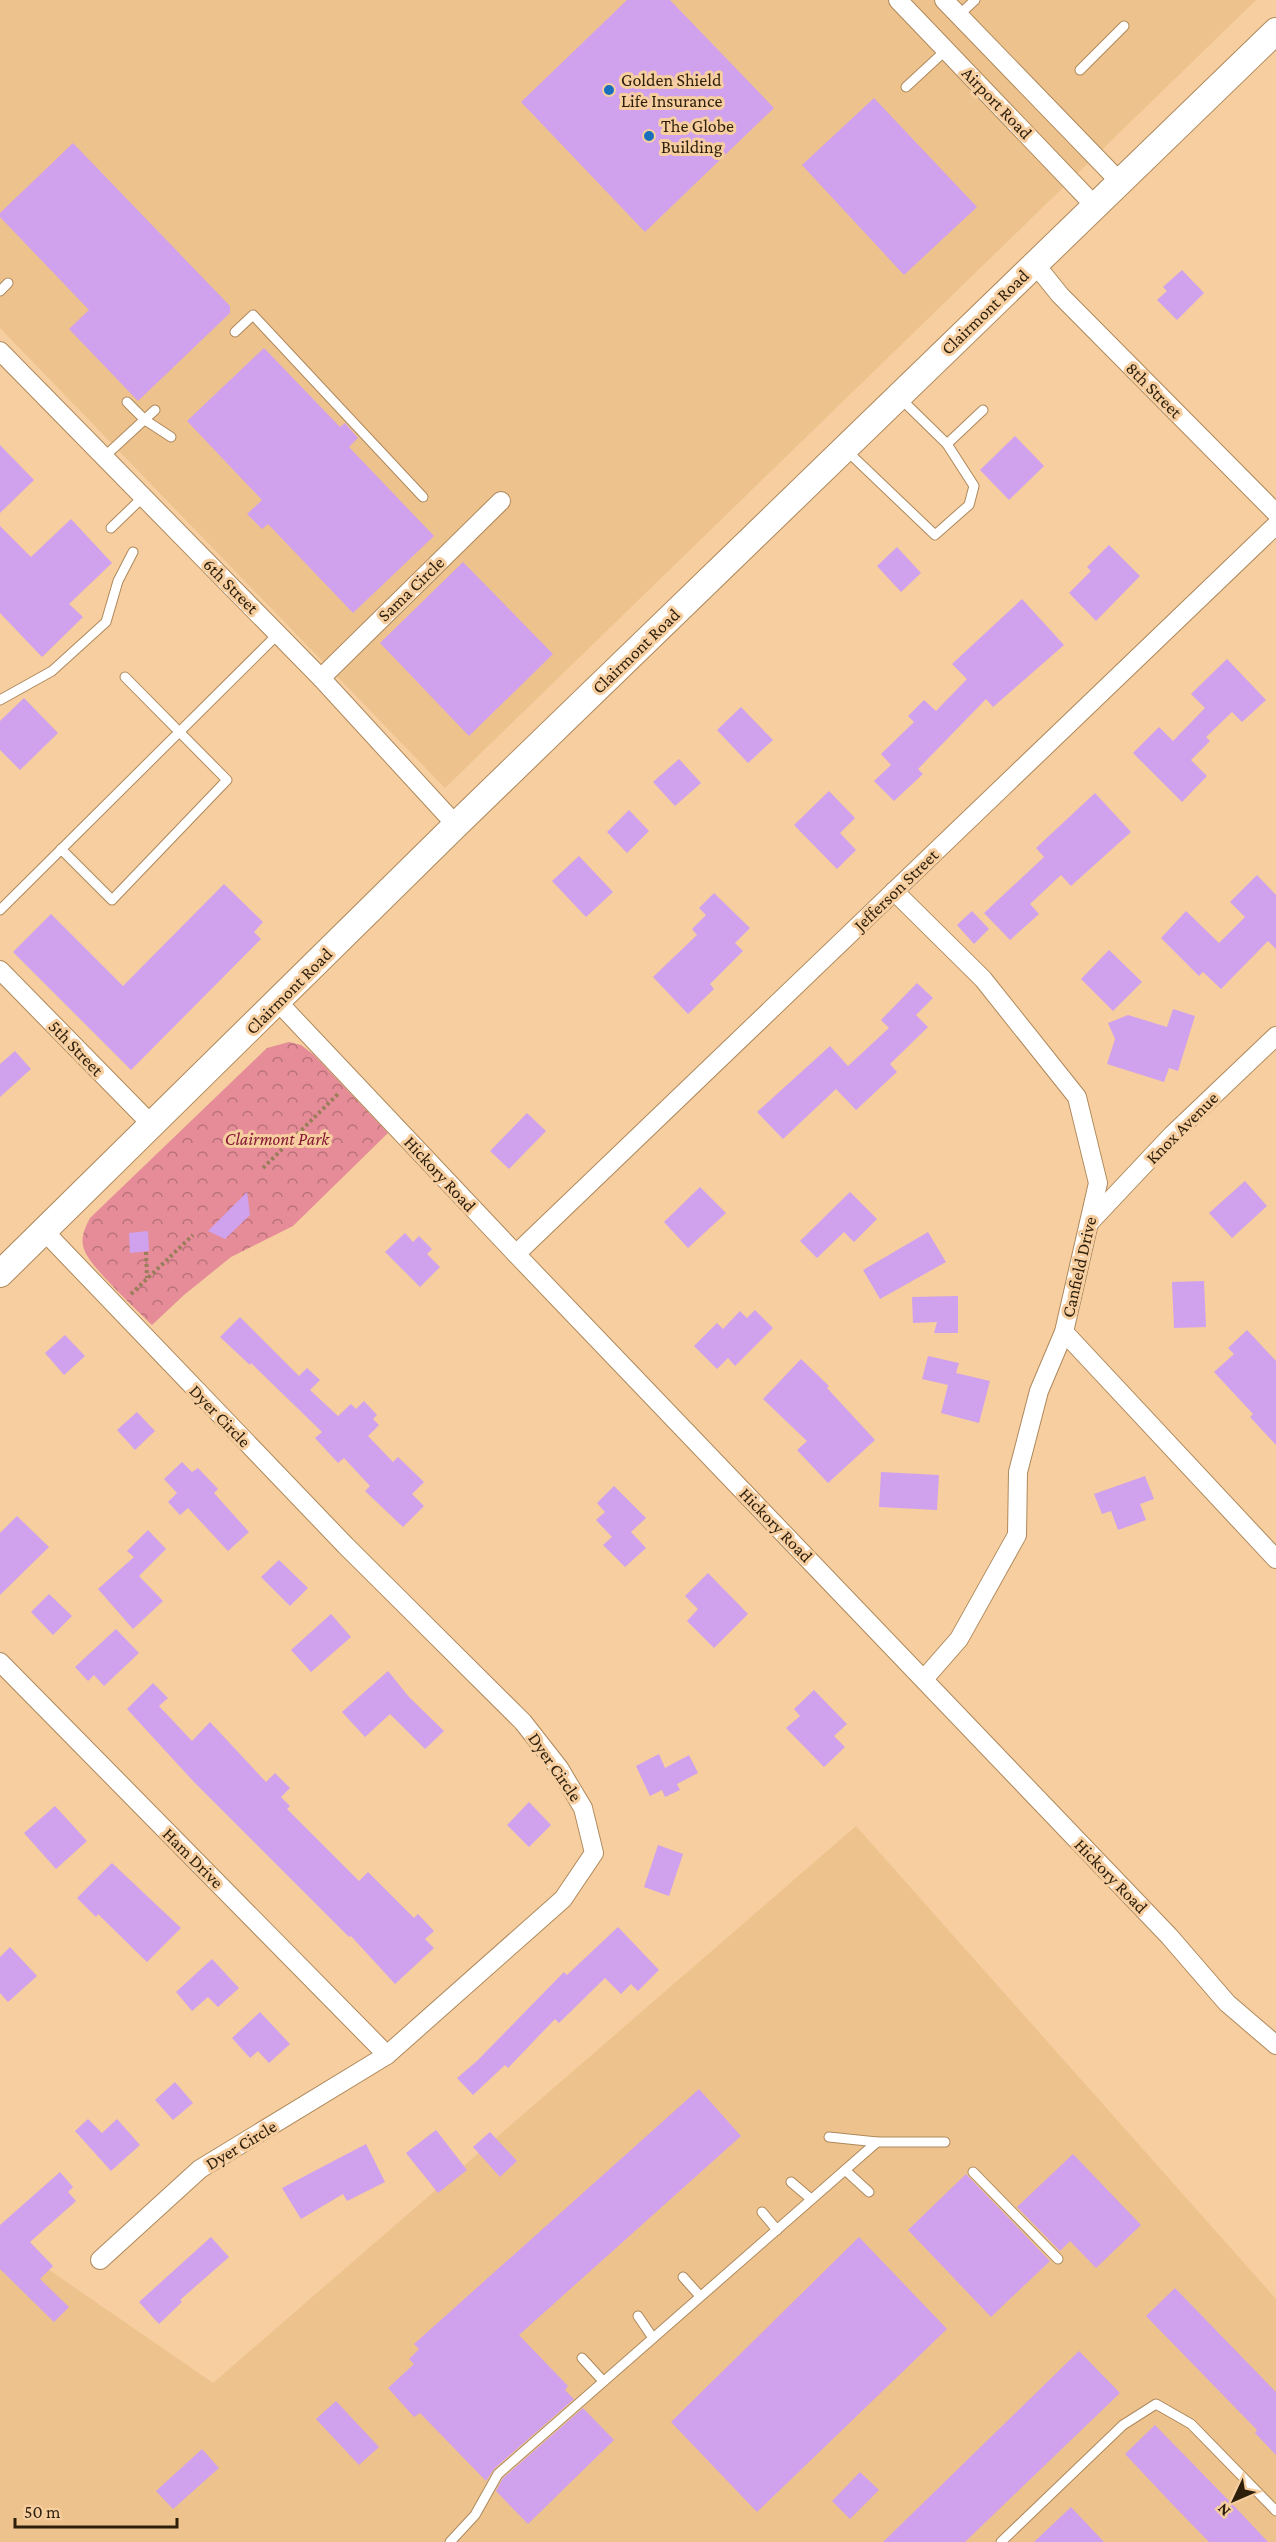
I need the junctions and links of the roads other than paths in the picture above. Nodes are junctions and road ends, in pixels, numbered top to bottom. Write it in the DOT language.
graph roads {
  1 [pos="898,0"];
  2 [pos="944,0"];
  3 [pos="975,0"];
  4 [pos="959,15"];
  5 [pos="1124,26"];
  6 [pos="1276,31"];
  7 [pos="946,50"];
  8 [pos="1080,70"];
  9 [pos="906,87"];
  10 [pos="1120,182"];
  11 [pos="1095,206"];
  12 [pos="1035,264"];
  13 [pos="8,284"];
  14 [pos="0,291"];
  15 [pos="236,332"];
  16 [pos="0,351"];
  17 [pos="898,396"];
  18 [pos="127,402"];
  19 [pos="155,410"];
  20 [pos="983,410"];
  21 [pos="145,420"];
  22 [pos="171,437"];
  23 [pos="946,444"];
  24 [pos="844,449"];
  25 [pos="104,457"];
  26 [pos="143,497"];
  27 [pos="423,497"];
  28 [pos="501,501"];
  29 [pos="1276,513"];
  30 [pos="1276,525"];
  31 [pos="111,528"];
  32 [pos="133,552"];
  33 [pos="278,634"];
  34 [pos="125,677"];
  35 [pos="321,678"];
  36 [pos="11,695"];
  37 [pos="0,700"];
  38 [pos="0,707"];
  39 [pos="179,732"];
  40 [pos="456,825"];
  41 [pos="61,849"];
  42 [pos="894,891"];
  43 [pos="0,910"];
  44 [pos="0,970"];
  45 [pos="278,1002"];
  46 [pos="1276,1036"];
  47 [pos="152,1125"];
  48 [pos="1090,1222"];
  49 [pos="45,1232"];
  50 [pos="516,1254"];
  51 [pos="0,1274"];
  52 [pos="1064,1332"];
  53 [pos="1276,1559"];
  54 [pos="0,1662"];
  55 [pos="924,1679"];
  56 [pos="1276,2045"];
  57 [pos="387,2055"];
  58 [pos="829,2137"];
  59 [pos="877,2142"];
  60 [pos="945,2142"];
  61 [pos="845,2170"];
  62 [pos="973,2172"];
  63 [pos="791,2182"];
  64 [pos="869,2192"];
  65 [pos="811,2199"];
  66 [pos="762,2212"];
  67 [pos="777,2230"];
  68 [pos="1058,2259"];
  69 [pos="100,2260"];
  70 [pos="683,2277"];
  71 [pos="700,2296"];
  72 [pos="638,2316"];
  73 [pos="653,2338"];
  74 [pos="582,2358"];
  75 [pos="603,2381"];
  76 [pos="1276,2511"];
  77 [pos="450,2542"];
  78 [pos="1001,2542"];
  1 -- 7 [label="street, Airport Road"];
  2 -- 4 [label="street, Airport Road"];
  3 -- 4 [label="lane"];
  4 -- 10 [label="street, Airport Road"];
  5 -- 8 [label="lane"];
  6 -- 10 [label="main road, Clairmont Road"];
  7 -- 9 [label="lane"];
  7 -- 11 [label="street, Airport Road"];
  10 -- 11 [label="main road, Clairmont Road"];
  11 -- 12 [label="main road, Clairmont Road"];
  12 -- 17 [label="main road, Clairmont Road"];
  12 -- 29 [label="street, 8th Street"];
  13 -- 14 [label="lane"];
  15 -- 27 [label="lane"];
  16 -- 25 [label="street, 6th Street"];
  17 -- 23 [label="lane"];
  17 -- 24 [label="main road, Clairmont Road"];
  18 -- 21 [label="lane"];
  19 -- 21 [label="lane"];
  20 -- 23 [label="lane"];
  21 -- 22 [label="lane"];
  21 -- 25 [label="lane"];
  23 -- 24 [label="lane"];
  24 -- 40 [label="main road, Clairmont Road"];
  25 -- 26 [label="street, 6th Street"];
  26 -- 31 [label="lane"];
  26 -- 33 [label="street, 6th Street"];
  28 -- 35 [label="street, Sama Circle"];
  30 -- 42 [label="street, Jefferson Street"];
  32 -- 36 [label="lane"];
  33 -- 35 [label="street, 6th Street"];
  33 -- 39 [label="lane"];
  34 -- 39 [label="lane"];
  35 -- 40 [label="street, 6th Street"];
  36 -- 37 [label="lane"];
  36 -- 38 [label="lane"];
  39 -- 41 [label="lane"];
  39 -- 41 [label="lane"];
  40 -- 45 [label="main road, Clairmont Road"];
  41 -- 43 [label="lane"];
  42 -- 48 [label="street, Canfield Drive"];
  42 -- 50 [label="street, Jefferson Street"];
  44 -- 47 [label="street, 5th Street"];
  45 -- 47 [label="main road, Clairmont Road"];
  45 -- 50 [label="street, Hickory Road"];
  46 -- 48 [label="street, Knox Avenue"];
  47 -- 49 [label="main road, Clairmont Road"];
  48 -- 52 [label="street, Canfield Drive"];
  49 -- 51 [label="main road, Clairmont Road"];
  49 -- 57 [label="street, Dyer Circle"];
  50 -- 55 [label="street, Hickory Road"];
  52 -- 53 [label="street"];
  52 -- 55 [label="street, Canfield Drive"];
  54 -- 57 [label="street, Ham Drive"];
  55 -- 56 [label="street, Hickory Road"];
  57 -- 69 [label="street, Dyer Circle"];
  58 -- 59 [label="lane"];
  59 -- 60 [label="lane"];
  59 -- 61 [label="lane"];
  61 -- 64 [label="lane"];
  61 -- 65 [label="lane"];
  62 -- 68 [label="lane"];
  63 -- 65 [label="lane"];
  65 -- 67 [label="lane"];
  66 -- 67 [label="lane"];
  67 -- 71 [label="lane"];
  70 -- 71 [label="lane"];
  71 -- 73 [label="lane"];
  72 -- 73 [label="lane"];
  73 -- 75 [label="lane"];
  74 -- 75 [label="lane"];
  75 -- 77 [label="lane"];
  76 -- 78 [label="lane"];
}
